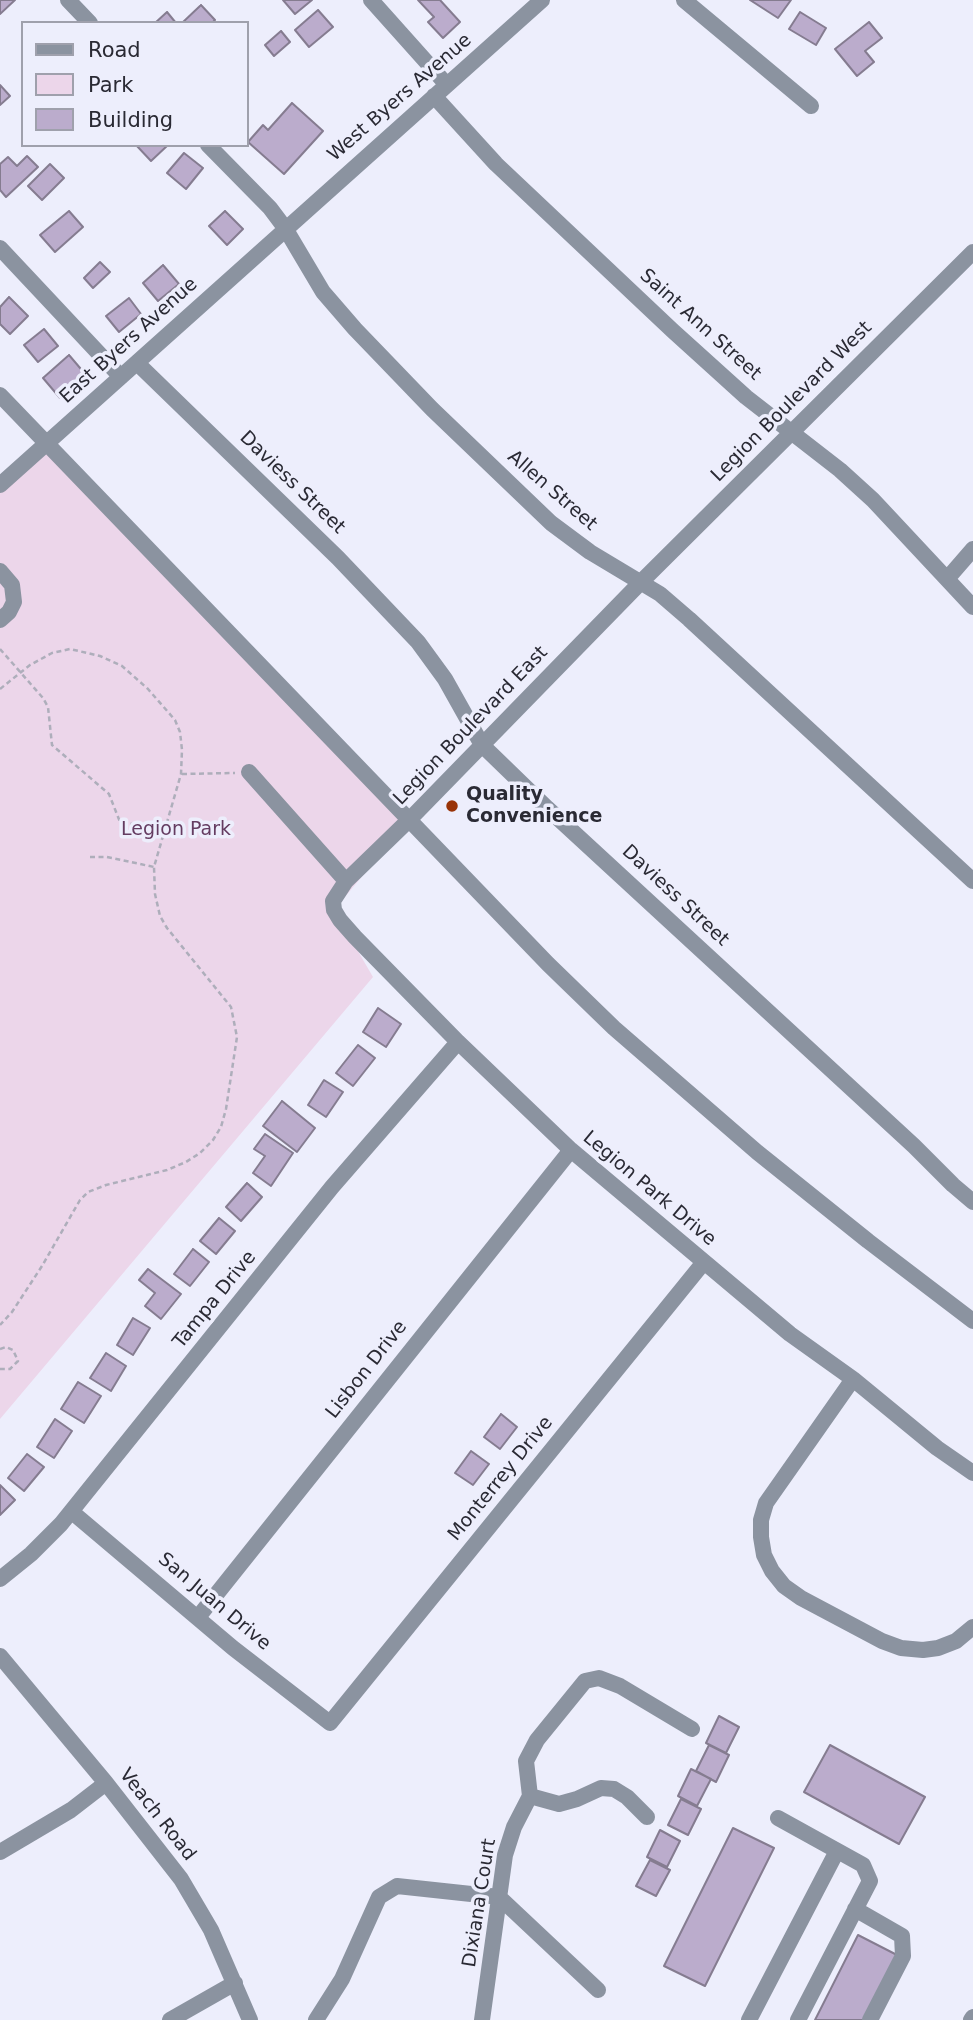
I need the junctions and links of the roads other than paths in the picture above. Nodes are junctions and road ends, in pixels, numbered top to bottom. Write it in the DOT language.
graph roads {
  1 [pos="68,0"];
  2 [pos="371,0"];
  3 [pos="542,0"];
  4 [pos="684,0"];
  5 [pos="88,21"];
  6 [pos="447,85"];
  7 [pos="434,96"];
  8 [pos="811,106"];
  9 [pos="210,147"];
  10 [pos="285,228"];
  11 [pos="0,248"];
  12 [pos="973,252"];
  13 [pos="138,363"];
  14 [pos="121,377"];
  15 [pos="0,395"];
  16 [pos="793,431"];
  17 [pos="47,443"];
  18 [pos="0,485"];
  19 [pos="973,549"];
  20 [pos="0,571"];
  21 [pos="947,579"];
  22 [pos="641,582"];
  23 [pos="973,607"];
  24 [pos="0,620"];
  25 [pos="482,745"];
  26 [pos="248,772"];
  27 [pos="410,819"];
  28 [pos="346,881"];
  29 [pos="973,881"];
  30 [pos="333,901"];
  31 [pos="458,1042"];
  32 [pos="570,1150"];
  33 [pos="973,1202"];
  34 [pos="704,1262"];
  35 [pos="973,1321"];
  36 [pos="853,1379"];
  37 [pos="973,1473"];
  38 [pos="72,1512"];
  39 [pos="0,1579"];
  40 [pos="199,1616"];
  41 [pos="973,1627"];
  42 [pos="0,1656"];
  43 [pos="330,1723"];
  44 [pos="692,1729"];
  45 [pos="106,1783"];
  46 [pos="530,1796"];
  47 [pos="647,1817"];
  48 [pos="778,1818"];
  49 [pos="837,1851"];
  50 [pos="0,1852"];
  51 [pos="499,1897"];
  52 [pos="855,1909"];
  53 [pos="235,1983"];
  54 [pos="598,1990"];
  55 [pos="170,2020"];
  56 [pos="250,2020"];
  57 [pos="316,2020"];
  58 [pos="482,2020"];
  59 [pos="749,2020"];
  60 [pos="797,2020"];
  61 [pos="870,2020"];
  1 -- 5 [label="street"];
  2 -- 6 [label="street"];
  3 -- 6 [label="street, West Byers Avenue"];
  4 -- 8 [label="street"];
  6 -- 7 [label="street, West Byers Avenue"];
  7 -- 10 [label="street, West Byers Avenue"];
  7 -- 16 [label="street, Saint Ann Street"];
  9 -- 10 [label="street, Allen Street"];
  10 -- 13 [label="street, East Byers Avenue"];
  10 -- 22 [label="street, Allen Street"];
  11 -- 14 [label="street"];
  12 -- 16 [label="street, Legion Boulevard West"];
  13 -- 14 [label="street, East Byers Avenue"];
  13 -- 25 [label="street, Daviess Street"];
  14 -- 17 [label="street, East Byers Avenue"];
  15 -- 17 [label="street"];
  16 -- 21 [label="street, Saint Ann Street"];
  16 -- 22 [label="street, Legion Boulevard West"];
  17 -- 18 [label="street, East Byers Avenue"];
  17 -- 27 [label="street"];
  19 -- 21 [label="street"];
  20 -- 24 [label="street"];
  21 -- 23 [label="street, Saint Ann Street"];
  22 -- 25 [label="street, Legion Boulevard East"];
  22 -- 29 [label="street, Allen Street"];
  25 -- 27 [label="street, Legion Boulevard East"];
  25 -- 33 [label="street, Daviess Street"];
  26 -- 28 [label="street"];
  27 -- 28 [label="street, Legion Boulevard East"];
  27 -- 35 [label="street"];
  28 -- 30 [label="street, Legion Boulevard East"];
  30 -- 31 [label="street, Legion Park Drive"];
  31 -- 32 [label="street, Legion Park Drive"];
  31 -- 38 [label="street, Tampa Drive"];
  32 -- 34 [label="street, Legion Park Drive"];
  32 -- 40 [label="street, Lisbon Drive"];
  34 -- 36 [label="street, Legion Park Drive"];
  34 -- 43 [label="street, Monterrey Drive"];
  36 -- 37 [label="street, Legion Park Drive"];
  36 -- 41 [label="street"];
  38 -- 39 [label="street, Tampa Drive"];
  38 -- 40 [label="street, San Juan Drive"];
  40 -- 43 [label="street, San Juan Drive"];
  42 -- 45 [label="street, Veach Road"];
  44 -- 46 [label="street"];
  45 -- 50 [label="street"];
  45 -- 53 [label="street, Veach Road"];
  46 -- 47 [label="street"];
  46 -- 51 [label="street, Dixiana Court"];
  48 -- 49 [label="street"];
  49 -- 52 [label="street"];
  49 -- 59 [label="street"];
  51 -- 54 [label="street"];
  51 -- 57 [label="street"];
  51 -- 58 [label="street, Dixiana Court"];
  52 -- 60 [label="street"];
  52 -- 61 [label="street"];
  53 -- 55 [label="street"];
  53 -- 56 [label="street, Veach Road"];
}
